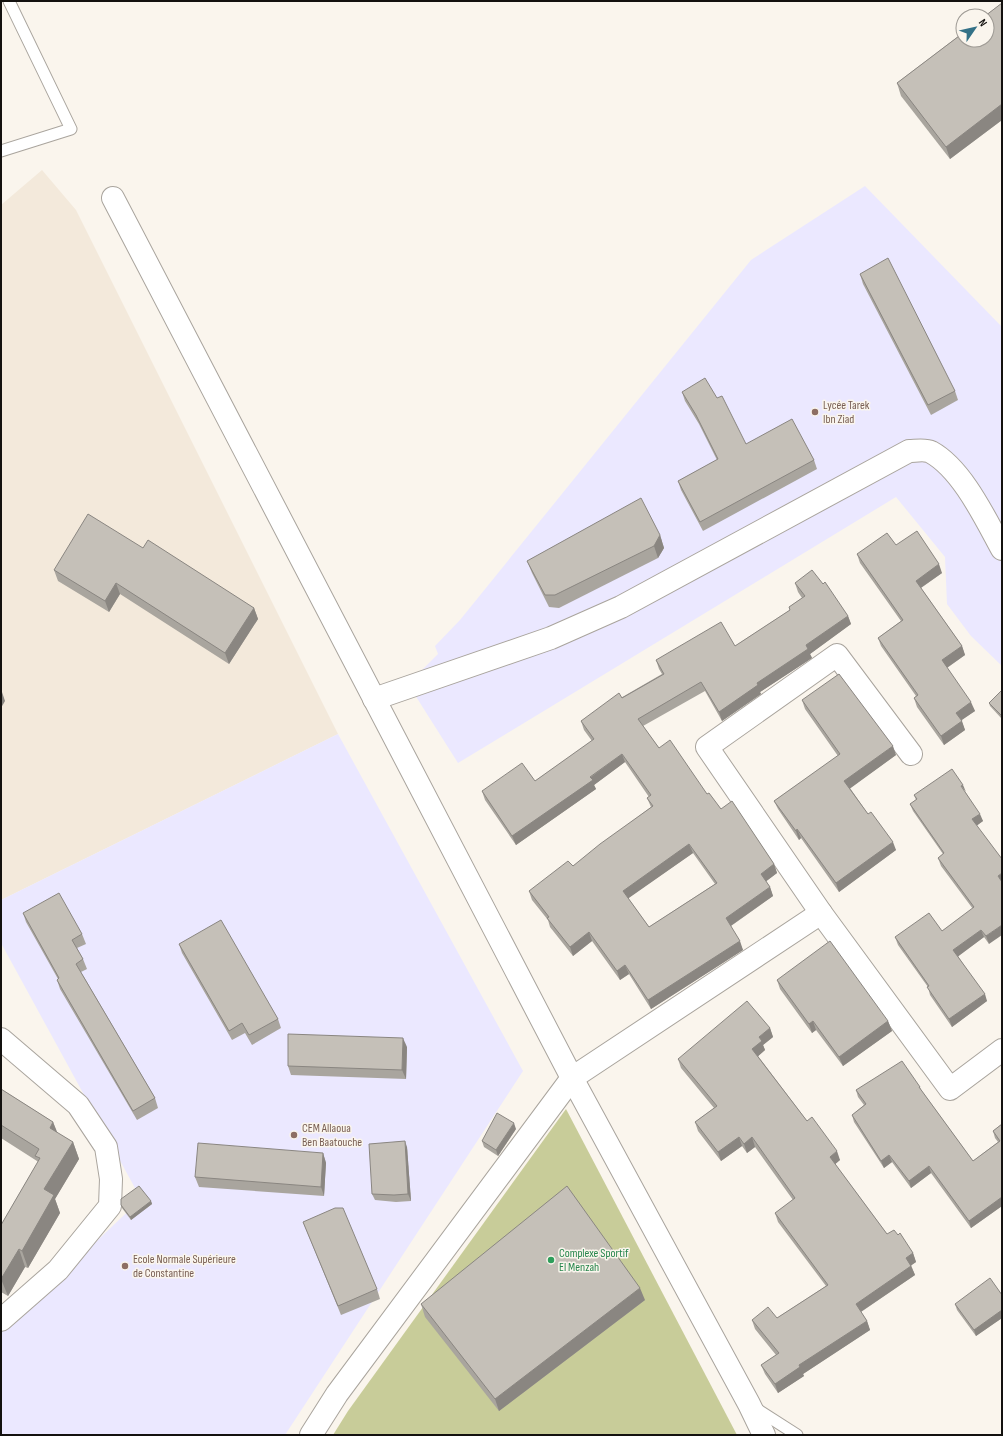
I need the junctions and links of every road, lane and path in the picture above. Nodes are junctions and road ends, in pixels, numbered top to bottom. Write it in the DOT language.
graph roads {
  1 [pos="10,1"];
  2 [pos="1,151"];
  3 [pos="113,198"];
  4 [pos="1002,548"];
  5 [pos="374,699"];
  6 [pos="911,754"];
  7 [pos="821,913"];
  8 [pos="1,1039"];
  9 [pos="1002,1050"];
  10 [pos="572,1078"];
  11 [pos="1,1320"];
  12 [pos="749,1404"];
  13 [pos="311,1435"];
  14 [pos="764,1435"];
  15 [pos="797,1435"];
  1 -- 2 [label="lane"];
  3 -- 5 [label="street"];
  4 -- 5 [label="street"];
  5 -- 10 [label="street"];
  6 -- 7 [label="street"];
  7 -- 9 [label="street"];
  7 -- 10 [label="street"];
  8 -- 11 [label="street"];
  10 -- 12 [label="street"];
  10 -- 13 [label="street"];
  12 -- 14 [label="street"];
  12 -- 15 [label="lane"];
}
